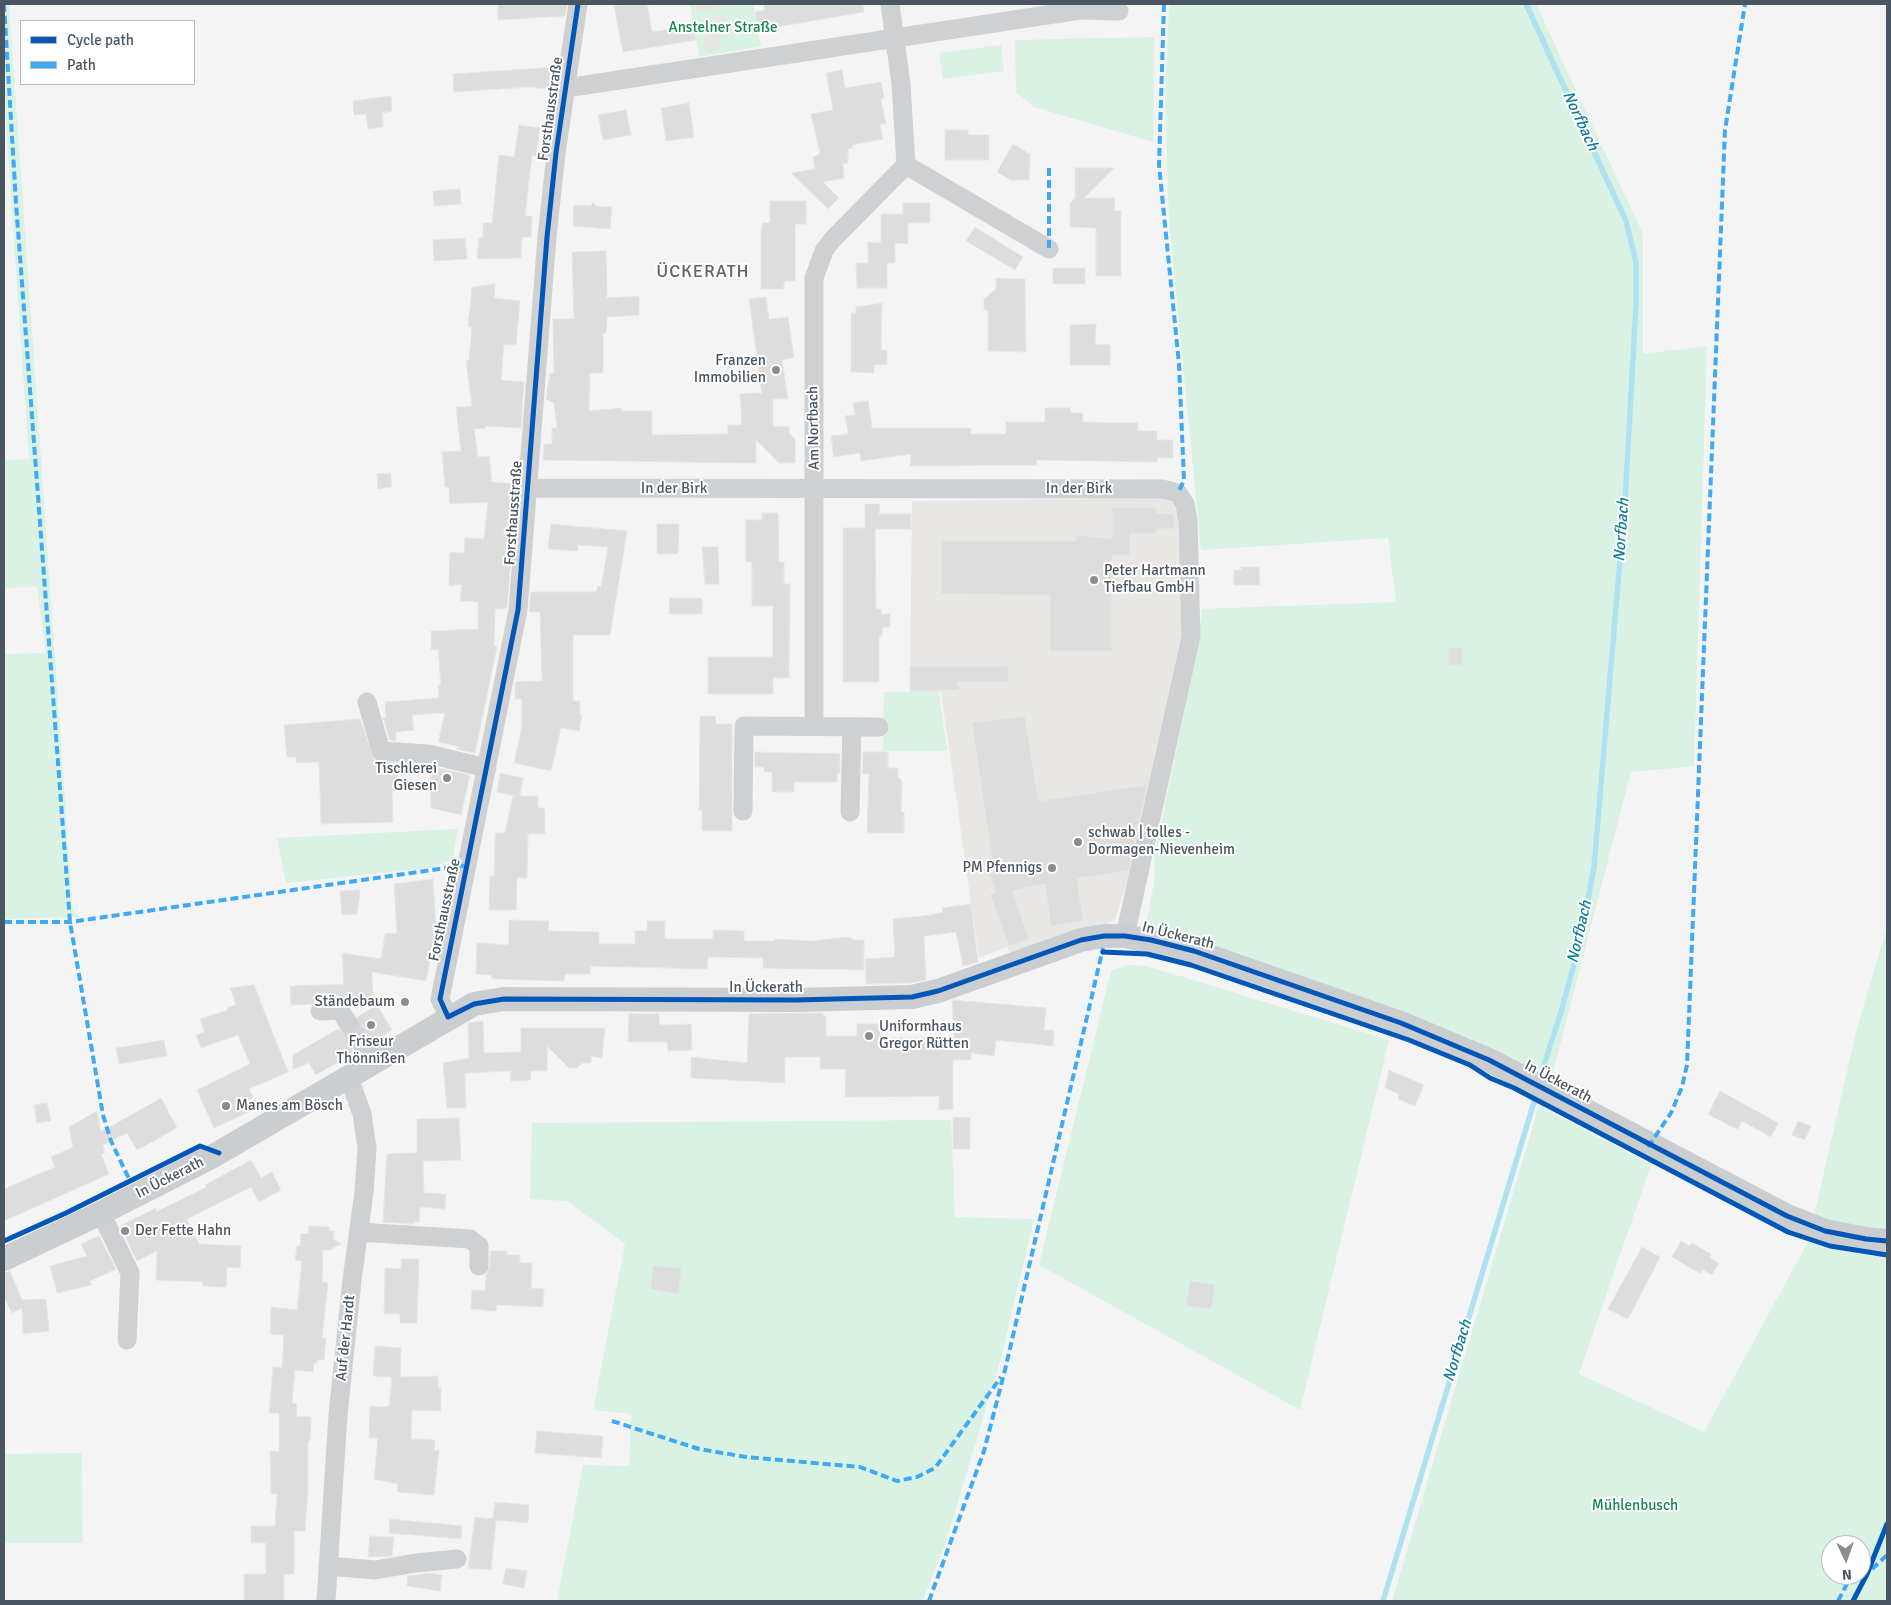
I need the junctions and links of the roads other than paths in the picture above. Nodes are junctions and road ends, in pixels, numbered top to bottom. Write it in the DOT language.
graph roads {
  1 [pos="578,4"];
  2 [pos="890,4"];
  3 [pos="1119,11"];
  4 [pos="896,39"];
  5 [pos="566,88"];
  6 [pos="906,165"];
  7 [pos="1049,249"];
  8 [pos="528,488"];
  9 [pos="815,490"];
  10 [pos="367,702"];
  11 [pos="814,726"];
  12 [pos="852,727"];
  13 [pos="879,727"];
  14 [pos="487,768"];
  15 [pos="743,810"];
  16 [pos="850,812"];
  17 [pos="1125,936"];
  18 [pos="320,1011"];
  19 [pos="448,1017"];
  20 [pos="348,1023"];
  21 [pos="349,1078"];
  22 [pos="101,1213"];
  23 [pos="358,1232"];
  24 [pos="1887,1241"];
  25 [pos="4,1259"];
  26 [pos="479,1266"];
  27 [pos="127,1340"];
  28 [pos="457,1559"];
  29 [pos="328,1566"];
  30 [pos="326,1601"];
  1 -- 5 [label="street, Forsthausstraße"];
  2 -- 4 [label="street"];
  3 -- 4 [label="street"];
  4 -- 5 [label="street"];
  4 -- 6 [label="street"];
  5 -- 8 [label="street, Forsthausstraße"];
  6 -- 7 [label="street"];
  6 -- 9 [label="street, Am Norfbach"];
  8 -- 9 [label="street, In der Birk"];
  8 -- 14 [label="street, Forsthausstraße"];
  9 -- 11 [label="street, Am Norfbach"];
  9 -- 17 [label="street, In der Birk"];
  10 -- 14 [label="street"];
  11 -- 12 [label="street"];
  11 -- 15 [label="street"];
  12 -- 13 [label="street"];
  12 -- 16 [label="street"];
  14 -- 19 [label="street, Forsthausstraße"];
  17 -- 19 [label="main road, In Ückerath"];
  17 -- 24 [label="main road, In Ückerath"];
  18 -- 20 [label="street"];
  19 -- 21 [label="main road, In Ückerath"];
  21 -- 22 [label="main road, In Ückerath"];
  21 -- 23 [label="street, Auf der Hardt"];
  22 -- 25 [label="main road, In Ückerath"];
  22 -- 27 [label="street"];
  23 -- 26 [label="street"];
  23 -- 29 [label="street, Auf der Hardt"];
  28 -- 29 [label="street"];
  29 -- 30 [label="street, Auf der Hardt"];
}
